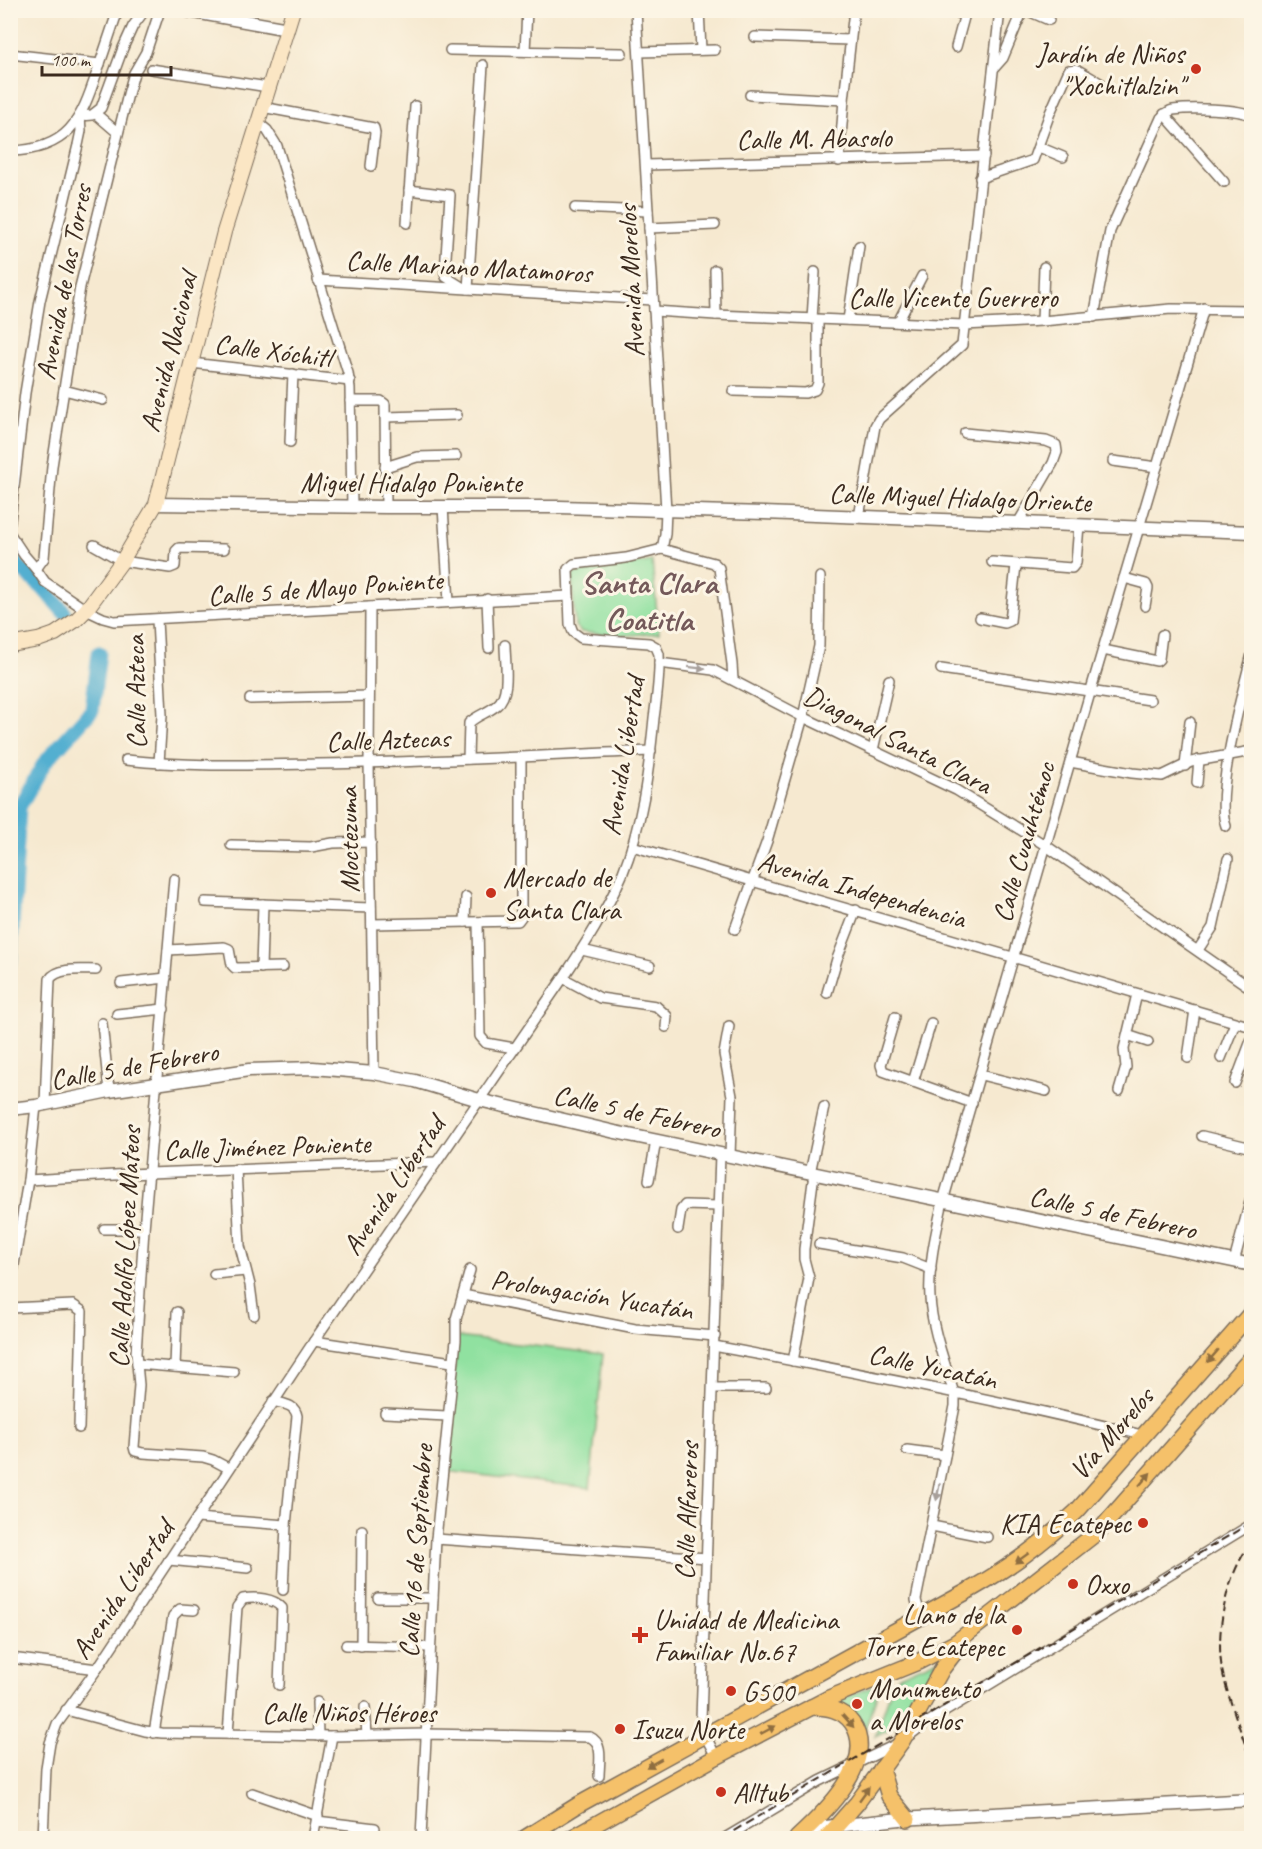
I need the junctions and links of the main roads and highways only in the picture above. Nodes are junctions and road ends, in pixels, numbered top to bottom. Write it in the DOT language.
graph roads {
  1 [pos="293,10"];
  2 [pos="10,645"];
  3 [pos="1251,1312"];
  4 [pos="1251,1357"];
  5 [pos="976,1628"];
  6 [pos="811,1707"];
  7 [pos="881,1769"];
  8 [pos="908,1819"];
  9 [pos="802,1834"];
  10 [pos="525,1839"];
  11 [pos="571,1839"];
  12 [pos="826,1839"];
  1 -- 2 [label="main road, Avenida Nacional"];
  3 -- 10 [label="main road, Vía Morelos, one-way"];
  5 -- 4 [label="main road, Vía Morelos, one-way"];
  5 -- 6 [label="main road, Vía Morelos"];
  5 -- 7 [label="main road"];
  6 -- 9 [label="main road, one-way"];
  11 -- 6 [label="main road, Vía Morelos, one-way"];
  7 -- 8 [label="main road"];
  12 -- 7 [label="main road, one-way"];
}
